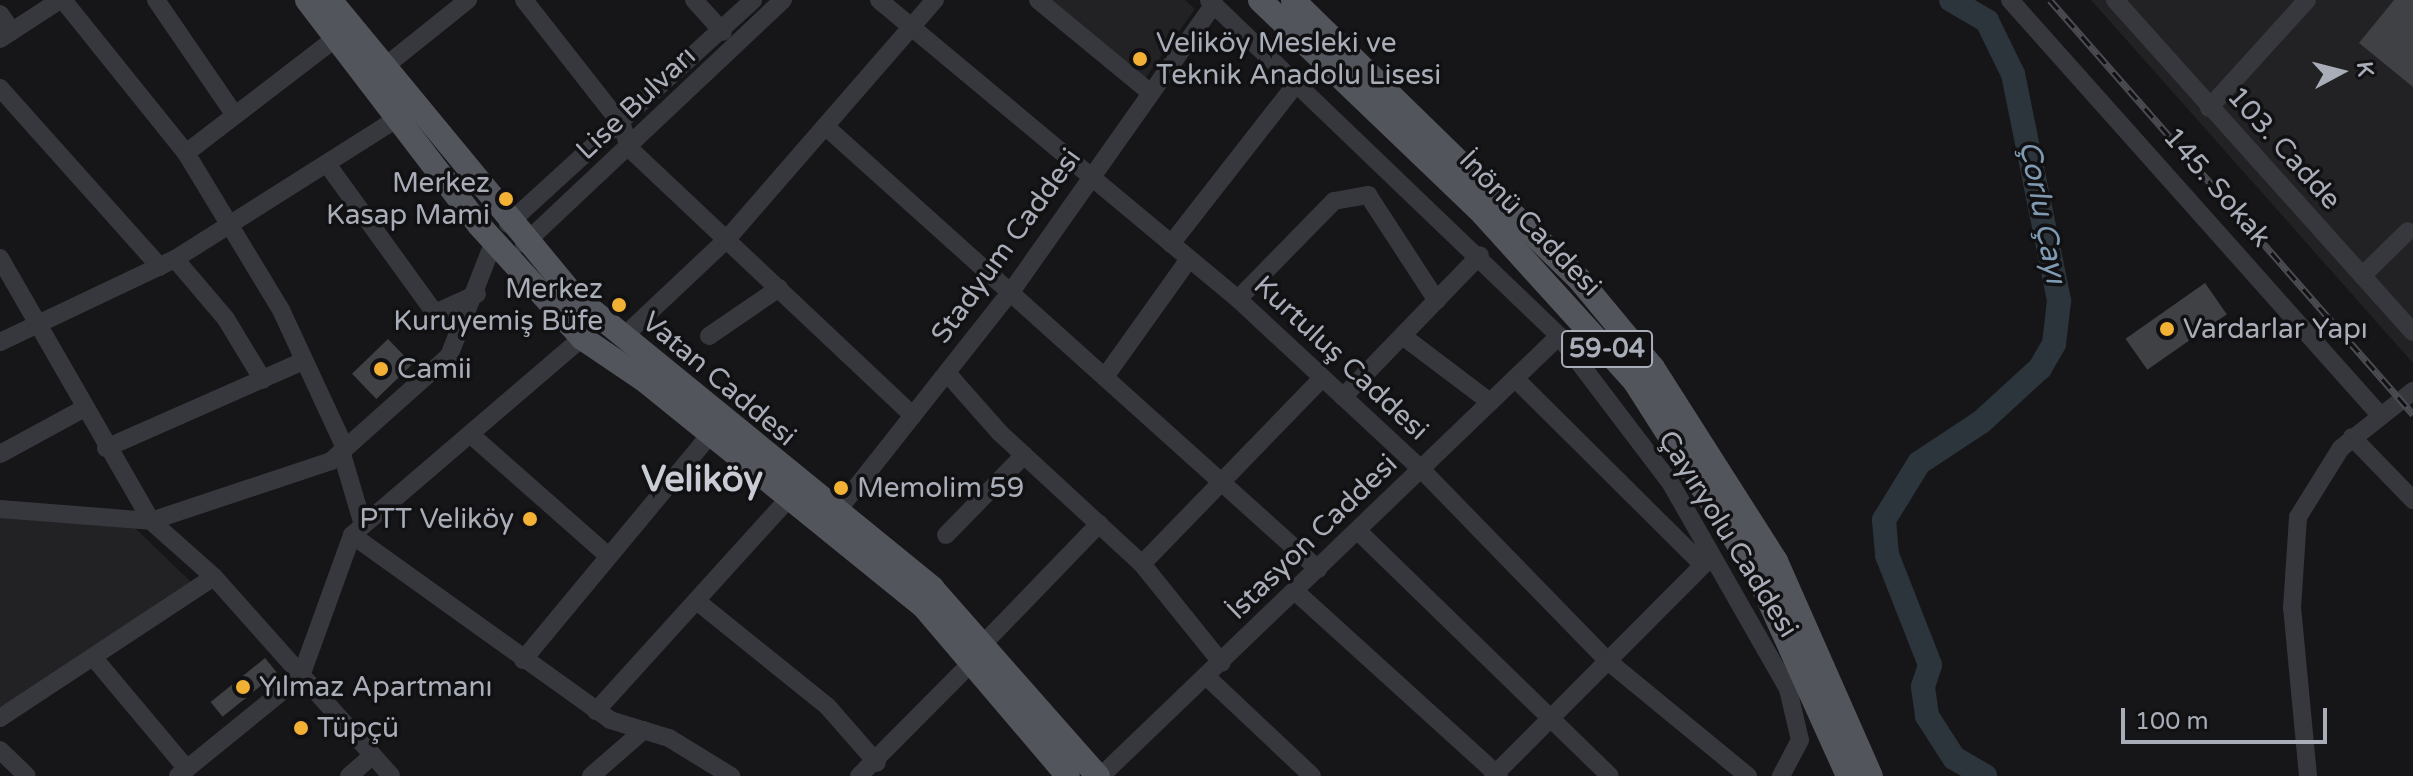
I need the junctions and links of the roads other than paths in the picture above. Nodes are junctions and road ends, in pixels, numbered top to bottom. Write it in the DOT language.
graph roads {
  1 [pos="61,0"];
  2 [pos="156,0"];
  3 [pos="307,0"];
  4 [pos="330,0"];
  5 [pos="468,0"];
  6 [pos="524,0"];
  7 [pos="694,0"];
  8 [pos="753,0"];
  9 [pos="783,0"];
  10 [pos="879,0"];
  11 [pos="935,0"];
  12 [pos="1038,0"];
  13 [pos="1260,0"];
  14 [pos="1293,0"];
  15 [pos="2010,0"];
  16 [pos="2115,0"];
  17 [pos="2307,0"];
  18 [pos="1211,2"];
  19 [pos="0,14"];
  20 [pos="911,27"];
  21 [pos="723,32"];
  22 [pos="6,35"];
  23 [pos="744,40"];
  24 [pos="332,41"];
  25 [pos="383,68"];
  26 [pos="1297,83"];
  27 [pos="0,88"];
  28 [pos="1151,93"];
  29 [pos="2209,108"];
  30 [pos="234,114"];
  31 [pos="395,120"];
  32 [pos="622,125"];
  33 [pos="825,126"];
  34 [pos="629,148"];
  35 [pos="186,153"];
  36 [pos="327,164"];
  37 [pos="1092,178"];
  38 [pos="231,228"];
  39 [pos="2408,231"];
  40 [pos="501,232"];
  41 [pos="727,239"];
  42 [pos="524,244"];
  43 [pos="1171,244"];
  44 [pos="1480,255"];
  45 [pos="0,258"];
  46 [pos="1189,259"];
  47 [pos="168,263"];
  48 [pos="2362,276"];
  49 [pos="779,288"];
  50 [pos="1013,289"];
  51 [pos="477,294"];
  52 [pos="1238,299"];
  53 [pos="1437,301"];
  54 [pos="42,327"];
  55 [pos="2413,332"];
  56 [pos="709,336"];
  57 [pos="1559,336"];
  58 [pos="1404,337"];
  59 [pos="582,338"];
  60 [pos="622,338"];
  61 [pos="0,342"];
  62 [pos="303,361"];
  63 [pos="947,373"];
  64 [pos="1107,374"];
  65 [pos="1322,378"];
  66 [pos="1515,378"];
  67 [pos="263,380"];
  68 [pos="2413,391"];
  69 [pos="1343,397"];
  70 [pos="1490,402"];
  71 [pos="83,409"];
  72 [pos="2379,414"];
  73 [pos="913,416"];
  74 [pos="470,434"];
  75 [pos="710,435"];
  76 [pos="2352,437"];
  77 [pos="106,448"];
  78 [pos="343,451"];
  79 [pos="0,454"];
  80 [pos="1024,455"];
  81 [pos="1421,469"];
  82 [pos="1223,480"];
  83 [pos="787,500"];
  84 [pos="2413,500"];
  85 [pos="0,509"];
  86 [pos="835,514"];
  87 [pos="1099,524"];
  88 [pos="154,530"];
  89 [pos="357,530"];
  90 [pos="1358,531"];
  91 [pos="946,535"];
  92 [pos="606,554"];
  93 [pos="1142,564"];
  94 [pos="1318,569"];
  95 [pos="214,577"];
  96 [pos="1296,592"];
  97 [pos="698,602"];
  98 [pos="980,650"];
  99 [pos="93,657"];
  100 [pos="523,660"];
  101 [pos="1609,662"];
  102 [pos="1222,663"];
  103 [pos="301,676"];
  104 [pos="1207,677"];
  105 [pos="596,711"];
  106 [pos="0,718"];
  107 [pos="1550,720"];
  108 [pos="644,730"];
  109 [pos="0,750"];
  110 [pos="372,756"];
  111 [pos="877,763"];
  112 [pos="183,772"];
  113 [pos="1056,772"];
  114 [pos="1496,775"];
  115 [pos="27,776"];
  116 [pos="349,776"];
  117 [pos="391,776"];
  118 [pos="591,776"];
  119 [pos="731,776"];
  120 [pos="859,776"];
  121 [pos="1100,776"];
  122 [pos="1312,776"];
  123 [pos="1610,776"];
  124 [pos="1748,776"];
  125 [pos="1781,776"];
  126 [pos="1848,776"];
  127 [pos="1871,776"];
  128 [pos="2308,776"];
  1 -- 22 [label="street"];
  1 -- 35 [label="street"];
  2 -- 30 [label="street"];
  3 -- 24 [label="main road, Vatan Caddesi"];
  4 -- 25 [label="main road, Vatan Caddesi"];
  5 -- 25 [label="street"];
  6 -- 32 [label="street"];
  7 -- 21 [label="street"];
  8 -- 21 [label="street, Lise Bulvarı"];
  9 -- 23 [label="street, Lise Bulvarı"];
  10 -- 20 [label="street, Kurtuluş Caddesi"];
  11 -- 20 [label="street"];
  12 -- 28 [label="street"];
  13 -- 126 [label="main road, İnönü Caddesi / 59-04"];
  14 -- 127 [label="main road, 59-04"];
  15 -- 72 [label="street, 145. Sokak"];
  16 -- 29 [label="street, 103. Cadde"];
  17 -- 29 [label="street"];
  18 -- 26 [label="street, Çayıryolu Caddesi"];
  18 -- 28 [label="street, Stadyum Caddesi"];
  19 -- 22 [label="street"];
  20 -- 33 [label="street"];
  20 -- 37 [label="street, Kurtuluş Caddesi"];
  21 -- 23 [label="street"];
  21 -- 32 [label="street, Lise Bulvarı"];
  23 -- 34 [label="street, Lise Bulvarı"];
  24 -- 30 [label="street"];
  24 -- 31 [label="main road, Vatan Caddesi"];
  25 -- 40 [label="main road, Vatan Caddesi"];
  26 -- 43 [label="street"];
  26 -- 44 [label="street, Çayıryolu Caddesi"];
  27 -- 47 [label="street"];
  28 -- 37 [label="street, Stadyum Caddesi"];
  29 -- 48 [label="street, 103. Cadde"];
  30 -- 35 [label="street"];
  31 -- 36 [label="street"];
  31 -- 40 [label="main road, Vatan Caddesi"];
  32 -- 34 [label="street"];
  32 -- 40 [label="street, Lise Bulvarı"];
  33 -- 41 [label="street"];
  33 -- 50 [label="street"];
  34 -- 41 [label="street"];
  34 -- 42 [label="street, Lise Bulvarı"];
  35 -- 38 [label="street"];
  36 -- 38 [label="street"];
  36 -- 51 [label="street"];
  37 -- 43 [label="street, Kurtuluş Caddesi"];
  37 -- 50 [label="street, Stadyum Caddesi"];
  38 -- 47 [label="street"];
  38 -- 62 [label="street"];
  39 -- 48 [label="street"];
  40 -- 42 [label="main road, Vatan Caddesi"];
  40 -- 51 [label="street"];
  40 -- 59 [label="main road, Vatan Caddesi"];
  41 -- 49 [label="street"];
  41 -- 60 [label="street"];
  42 -- 60 [label="main road, Vatan Caddesi"];
  43 -- 46 [label="street, Kurtuluş Caddesi"];
  44 -- 53 [label="street"];
  44 -- 57 [label="street, Çayıryolu Caddesi"];
  45 -- 54 [label="street"];
  46 -- 52 [label="street, Kurtuluş Caddesi"];
  46 -- 64 [label="street"];
  47 -- 54 [label="street"];
  47 -- 67 [label="street"];
  48 -- 55 [label="street, 103. Cadde"];
  49 -- 56 [label="street"];
  49 -- 73 [label="street"];
  50 -- 63 [label="street, Stadyum Caddesi"];
  50 -- 64 [label="street"];
  51 -- 78 [label="street"];
  52 -- 53 [label="street"];
  52 -- 65 [label="street, Kurtuluş Caddesi"];
  53 -- 58 [label="street"];
  54 -- 61 [label="street"];
  54 -- 71 [label="street"];
  57 -- 66 [label="street, İstasyon Caddesi"];
  57 -- 125 [label="street, Çayıryolu Caddesi"];
  58 -- 69 [label="street"];
  58 -- 70 [label="street"];
  59 -- 74 [label="street"];
  59 -- 75 [label="main road, Vatan Caddesi"];
  60 -- 86 [label="main road, Vatan Caddesi"];
  62 -- 67 [label="street"];
  62 -- 78 [label="street"];
  63 -- 73 [label="street, Stadyum Caddesi"];
  63 -- 80 [label="street"];
  64 -- 82 [label="street"];
  65 -- 69 [label="street, Kurtuluş Caddesi"];
  65 -- 82 [label="street"];
  66 -- 70 [label="street, İstasyon Caddesi"];
  66 -- 101 [label="street"];
  67 -- 77 [label="street"];
  68 -- 72 [label="street"];
  69 -- 81 [label="street, Kurtuluş Caddesi"];
  70 -- 81 [label="street, İstasyon Caddesi"];
  71 -- 77 [label="street"];
  71 -- 79 [label="street"];
  72 -- 76 [label="street"];
  73 -- 86 [label="street, Stadyum Caddesi"];
  74 -- 89 [label="street"];
  74 -- 92 [label="street"];
  75 -- 83 [label="main road, Vatan Caddesi"];
  75 -- 92 [label="street"];
  76 -- 84 [label="street"];
  76 -- 128 [label="street"];
  77 -- 88 [label="street"];
  78 -- 88 [label="street"];
  78 -- 89 [label="street"];
  80 -- 87 [label="street"];
  80 -- 91 [label="street"];
  81 -- 90 [label="street, İstasyon Caddesi"];
  81 -- 101 [label="street, Kurtuluş Caddesi"];
  82 -- 93 [label="street"];
  82 -- 94 [label="street"];
  83 -- 97 [label="street"];
  83 -- 98 [label="main road, Vatan Caddesi"];
  85 -- 88 [label="street"];
  86 -- 98 [label="main road, Vatan Caddesi"];
  87 -- 93 [label="street"];
  87 -- 98 [label="street"];
  88 -- 95 [label="street"];
  89 -- 100 [label="street"];
  89 -- 103 [label="street"];
  90 -- 94 [label="street, İstasyon Caddesi"];
  90 -- 107 [label="street"];
  92 -- 100 [label="street"];
  93 -- 102 [label="street"];
  94 -- 96 [label="street, İstasyon Caddesi"];
  95 -- 99 [label="street"];
  95 -- 103 [label="street"];
  96 -- 102 [label="street, İstasyon Caddesi"];
  96 -- 114 [label="street"];
  97 -- 105 [label="street"];
  97 -- 111 [label="street"];
  98 -- 111 [label="street"];
  98 -- 113 [label="main road, Vatan Caddesi"];
  98 -- 121 [label="main road, Vatan Caddesi"];
  99 -- 106 [label="street"];
  99 -- 112 [label="street"];
  100 -- 105 [label="street"];
  101 -- 107 [label="street"];
  101 -- 124 [label="street, Kurtuluş Caddesi"];
  102 -- 104 [label="street, İstasyon Caddesi"];
  103 -- 110 [label="street"];
  103 -- 112 [label="street"];
  104 -- 121 [label="street, İstasyon Caddesi"];
  104 -- 122 [label="street"];
  105 -- 108 [label="street"];
  107 -- 114 [label="street"];
  107 -- 123 [label="street"];
  108 -- 118 [label="street"];
  108 -- 119 [label="street"];
  109 -- 115 [label="street"];
  110 -- 116 [label="street"];
  110 -- 117 [label="street"];
  111 -- 120 [label="street"];
}
